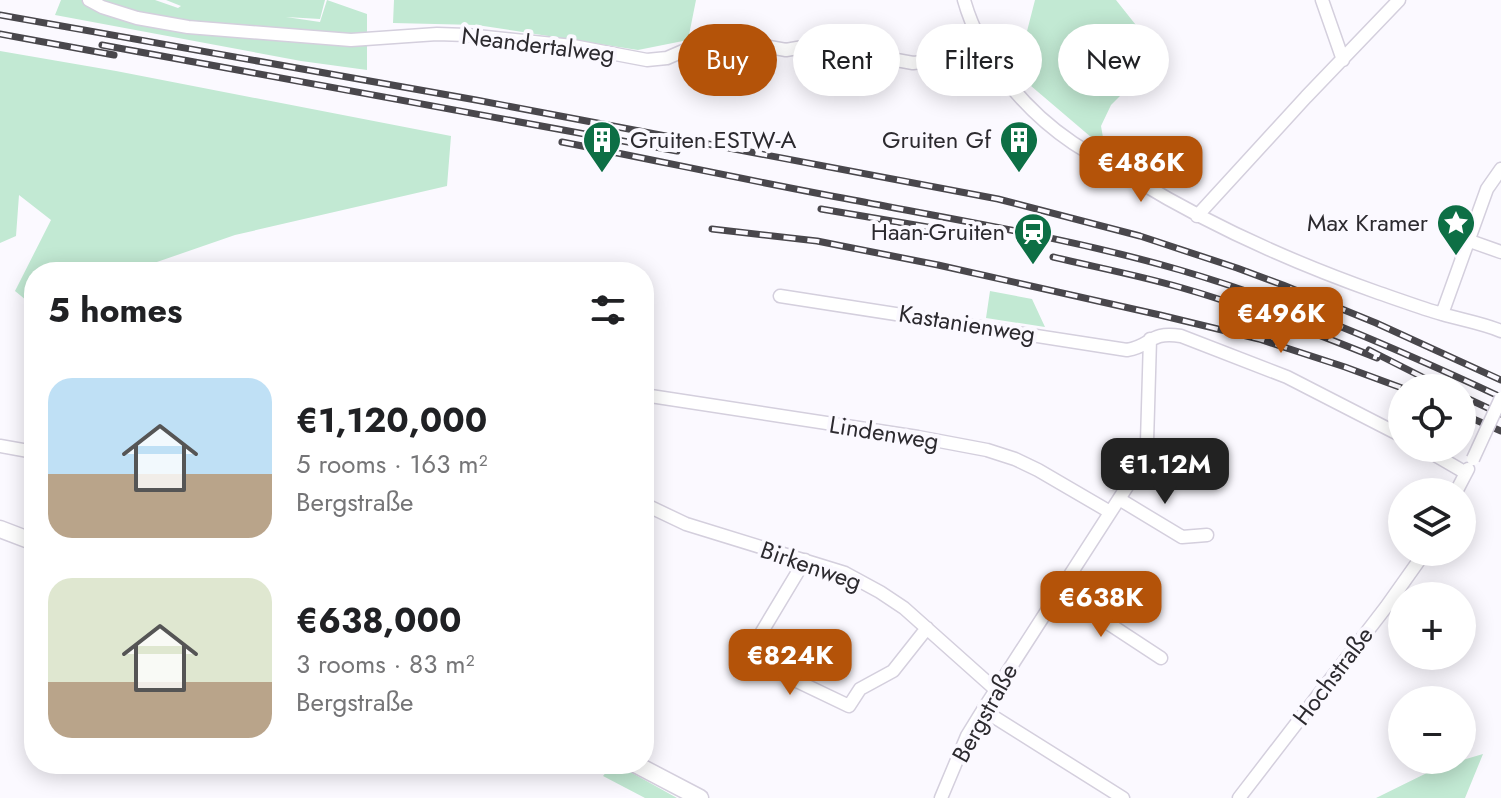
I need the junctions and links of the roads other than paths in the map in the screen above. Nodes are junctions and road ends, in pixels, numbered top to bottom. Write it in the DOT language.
graph roads {
  1 [pos="89,0"];
  2 [pos="964,0"];
  3 [pos="1322,0"];
  4 [pos="1399,0"];
  5 [pos="973,24"];
  6 [pos="1343,60"];
  7 [pos="916,63"];
  8 [pos="1021,96"];
  9 [pos="1499,175"];
  10 [pos="1197,216"];
  11 [pos="1467,240"];
  12 [pos="1501,252"];
  13 [pos="780,296"];
  14 [pos="1442,314"];
  15 [pos="1501,331"];
  16 [pos="1150,339"];
  17 [pos="654,397"];
  18 [pos="1501,398"];
  19 [pos="1388,427"];
  20 [pos="0,446"];
  21 [pos="24,450"];
  22 [pos="1462,462"];
  23 [pos="1470,465"];
  24 [pos="1463,478"];
  25 [pos="1119,499"];
  26 [pos="654,509"];
  27 [pos="1110,512"];
  28 [pos="0,529"];
  29 [pos="1207,535"];
  30 [pos="24,538"];
  31 [pos="805,560"];
  32 [pos="1415,566"];
  33 [pos="1059,591"];
  34 [pos="927,628"];
  35 [pos="1161,658"];
  36 [pos="996,690"];
  37 [pos="983,710"];
  38 [pos="654,774"];
  39 [pos="700,798"];
  40 [pos="941,798"];
  41 [pos="1123,798"];
  42 [pos="1239,798"];
  1 -- 7 [label="street, Neandertalweg"];
  2 -- 5 [label="street"];
  3 -- 6 [label="street"];
  4 -- 6 [label="street"];
  6 -- 10 [label="street"];
  8 -- 10 [label="street"];
  9 -- 11 [label="street"];
  10 -- 14 [label="street"];
  11 -- 12 [label="street"];
  11 -- 14 [label="street"];
  13 -- 16 [label="street, Kastanienweg"];
  14 -- 15 [label="street"];
  16 -- 19 [label="street, Kastanienweg"];
  16 -- 25 [label="street, Bergstraße"];
  17 -- 27 [label="street, Lindenweg"];
  18 -- 23 [label="street, bridge"];
  20 -- 21 [label="street"];
  22 -- 23 [label="street"];
  23 -- 24 [label="street"];
  25 -- 27 [label="street, Bergstraße"];
  25 -- 29 [label="street"];
  26 -- 31 [label="street, Birkenweg"];
  27 -- 33 [label="street, Bergstraße"];
  28 -- 30 [label="main road"];
  31 -- 34 [label="street, Birkenweg"];
  31 -- 34 [label="street"];
  32 -- 42 [label="street, Hochstraße"];
  33 -- 35 [label="street"];
  33 -- 36 [label="street, Bergstraße"];
  34 -- 36 [label="street, Birkenweg"];
  36 -- 37 [label="street, Bergstraße"];
  37 -- 40 [label="street, Bergstraße"];
  37 -- 41 [label="street"];
  38 -- 39 [label="main road"];
}
